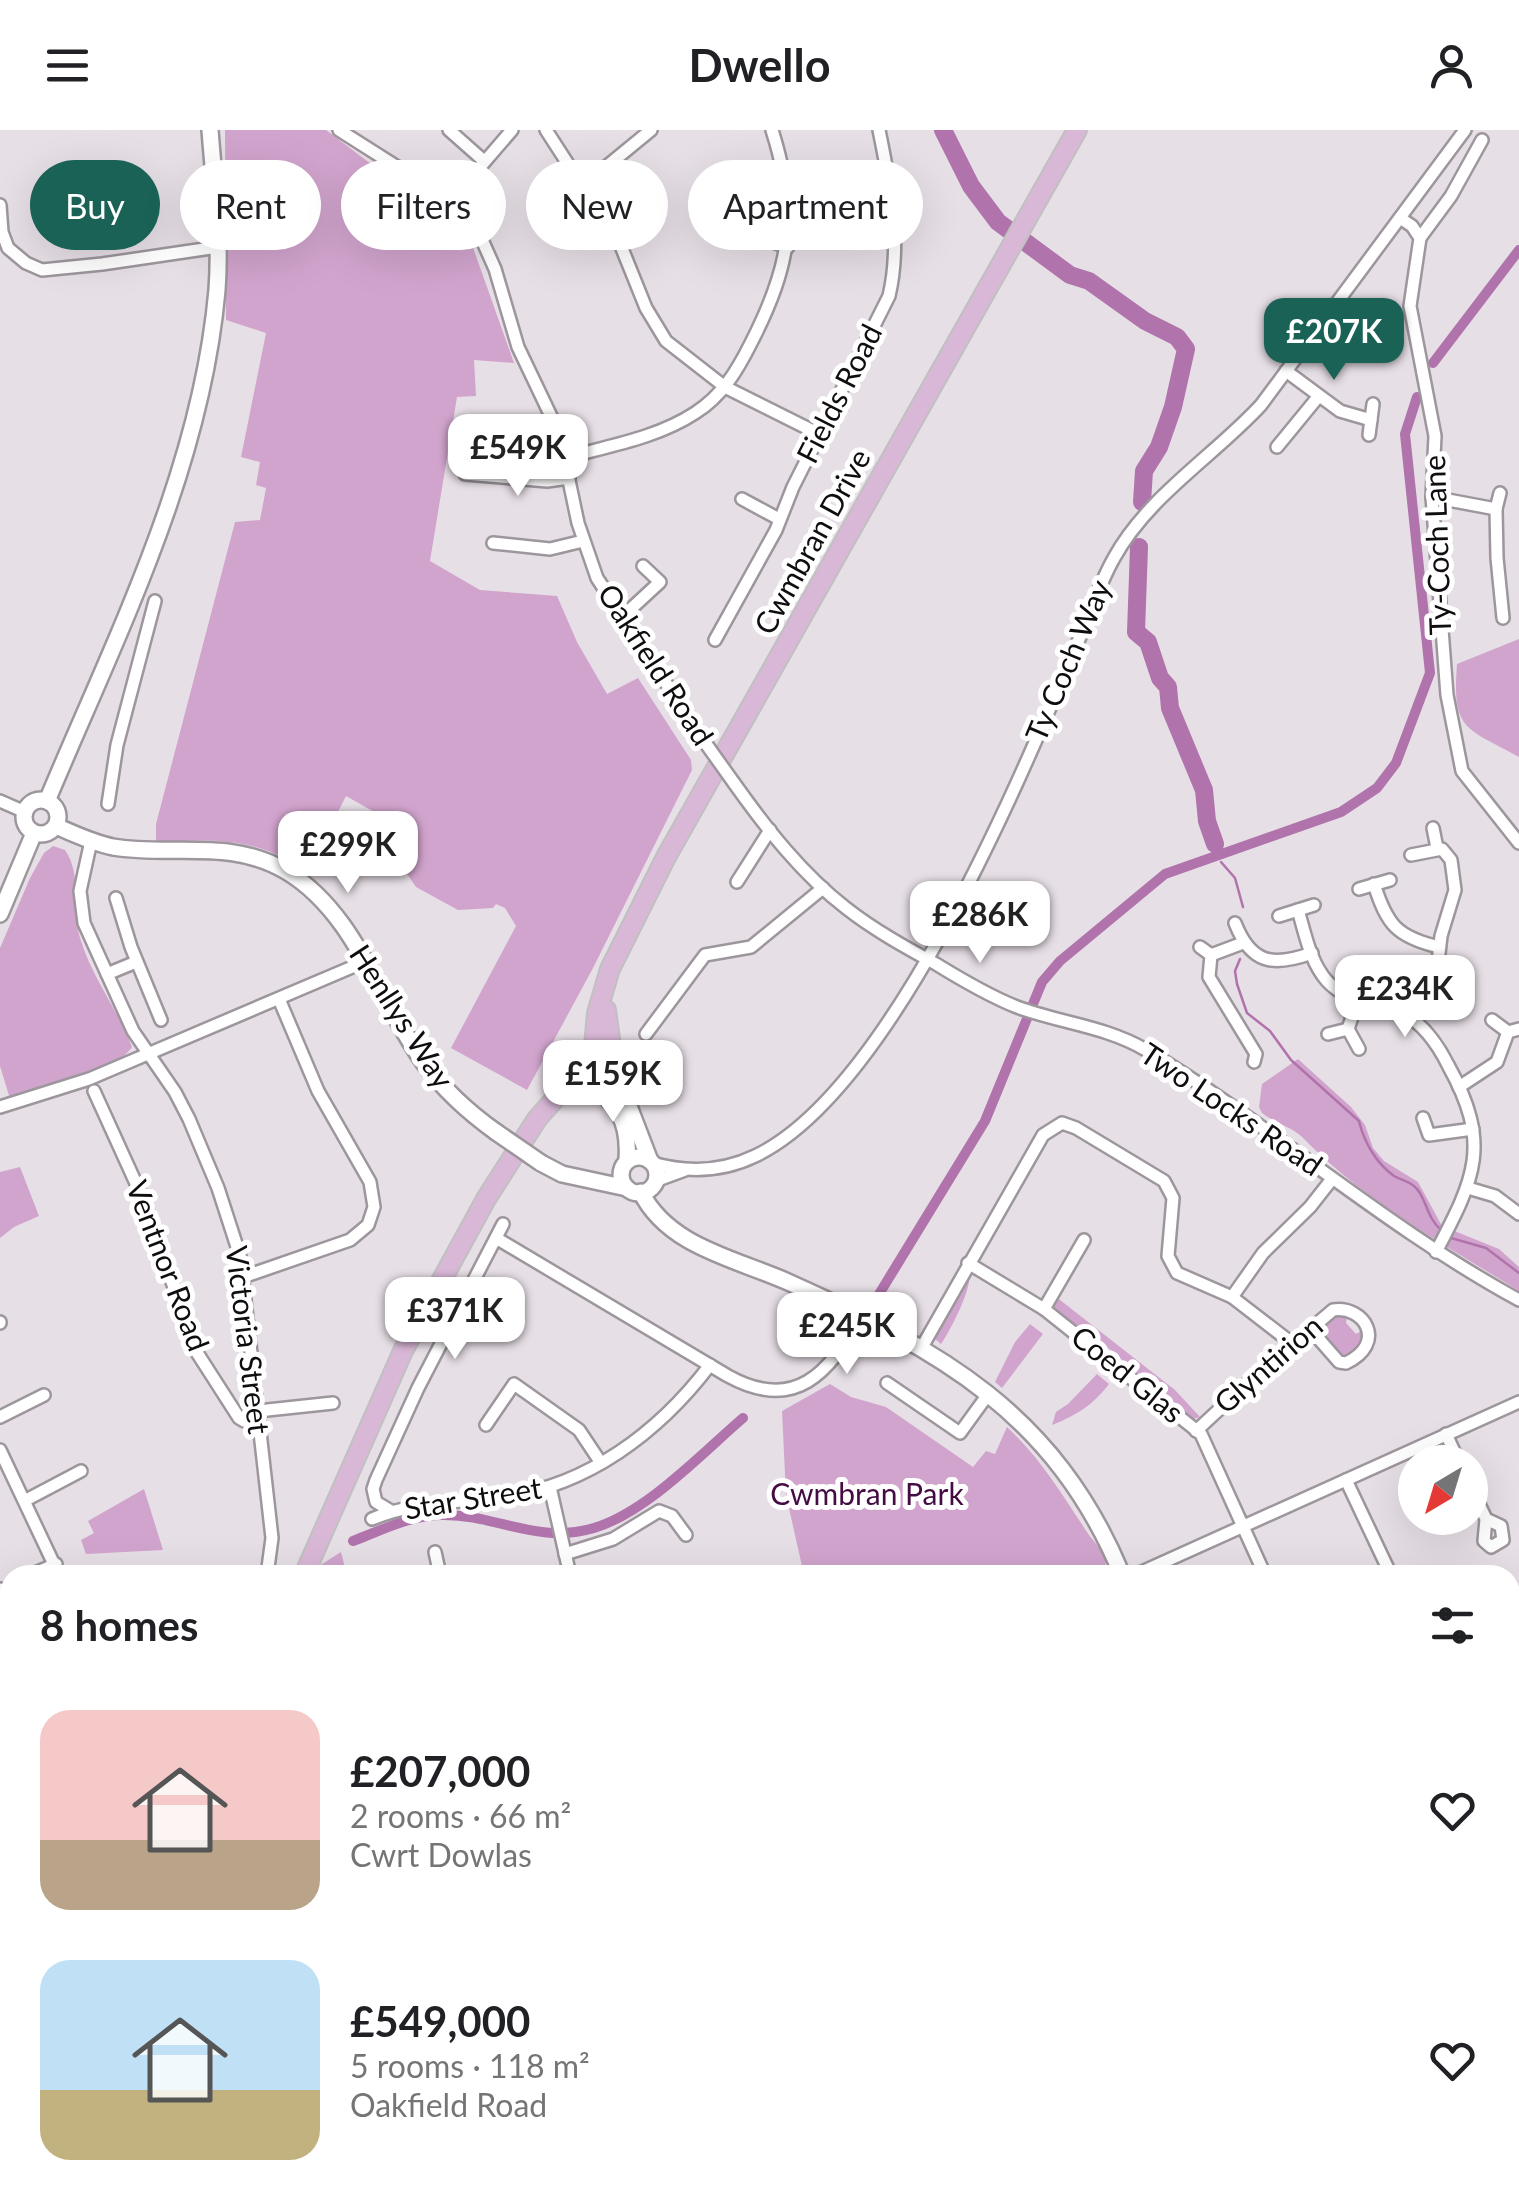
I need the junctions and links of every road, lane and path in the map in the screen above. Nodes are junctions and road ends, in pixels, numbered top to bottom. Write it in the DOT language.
graph roads {
  1 [pos="210,130"];
  2 [pos="339,130"];
  3 [pos="449,130"];
  4 [pos="512,130"];
  5 [pos="546,130"];
  6 [pos="651,130"];
  7 [pos="772,130"];
  8 [pos="879,130"];
  9 [pos="1077,130"];
  10 [pos="1465,130"];
  11 [pos="1482,140"];
  12 [pos="212,160"];
  13 [pos="385,160"];
  14 [pos="484,160"];
  15 [pos="566,160"];
  16 [pos="615,160"];
  17 [pos="779,160"];
  18 [pos="884,160"];
  19 [pos="0,205"];
  20 [pos="1400,218"];
  21 [pos="1420,238"];
  22 [pos="192,250"];
  23 [pos="218,250"];
  24 [pos="487,250"];
  25 [pos="623,250"];
  26 [pos="787,250"];
  27 [pos="896,250"];
  28 [pos="1286,371"];
  29 [pos="724,387"];
  30 [pos="1318,397"];
  31 [pos="1373,404"];
  32 [pos="1371,420"];
  33 [pos="819,434"];
  34 [pos="1288,434"];
  35 [pos="1370,435"];
  36 [pos="1299,443"];
  37 [pos="1276,447"];
  38 [pos="565,458"];
  39 [pos="465,474"];
  40 [pos="569,478"];
  41 [pos="1500,493"];
  42 [pos="1432,497"];
  43 [pos="742,499"];
  44 [pos="1496,510"];
  45 [pos="779,519"];
  46 [pos="583,541"];
  47 [pos="493,543"];
  48 [pos="643,566"];
  49 [pos="130,604"];
  50 [pos="620,618"];
  51 [pos="1503,618"];
  52 [pos="715,640"];
  53 [pos="0,801"];
  54 [pos="47,802"];
  55 [pos="108,804"];
  56 [pos="24,812"];
  57 [pos="56,826"];
  58 [pos="1432,828"];
  59 [pos="770,830"];
  60 [pos="34,833"];
  61 [pos="1517,839"];
  62 [pos="90,841"];
  63 [pos="1437,848"];
  64 [pos="1411,855"];
  65 [pos="1390,880"];
  66 [pos="738,882"];
  67 [pos="1374,884"];
  68 [pos="823,888"];
  69 [pos="1359,888"];
  70 [pos="116,898"];
  71 [pos="1314,905"];
  72 [pos="1298,910"];
  73 [pos="0,914"];
  74 [pos="1278,916"];
  75 [pos="1235,923"];
  76 [pos="1243,943"];
  77 [pos="1200,946"];
  78 [pos="1439,947"];
  79 [pos="1312,954"];
  80 [pos="1211,955"];
  81 [pos="925,958"];
  82 [pos="136,962"];
  83 [pos="364,962"];
  84 [pos="107,974"];
  85 [pos="606,984"];
  86 [pos="279,998"];
  87 [pos="1357,1002"];
  88 [pos="1408,1015"];
  89 [pos="161,1020"];
  90 [pos="1492,1020"];
  91 [pos="1348,1029"];
  92 [pos="1514,1031"];
  93 [pos="646,1034"];
  94 [pos="1328,1034"];
  95 [pos="1359,1048"];
  96 [pos="148,1055"];
  97 [pos="1254,1062"];
  98 [pos="616,1071"];
  99 [pos="595,1079"];
  100 [pos="1460,1087"];
  101 [pos="94,1092"];
  102 [pos="0,1107"];
  103 [pos="1423,1118"];
  104 [pos="1473,1129"];
  105 [pos="626,1162"];
  106 [pos="651,1162"];
  107 [pos="685,1170"];
  108 [pos="578,1177"];
  109 [pos="1332,1179"];
  110 [pos="655,1181"];
  111 [pos="1468,1188"];
  112 [pos="634,1190"];
  113 [pos="1519,1214"];
  114 [pos="503,1224"];
  115 [pos="496,1238"];
  116 [pos="1084,1240"];
  117 [pos="1438,1246"];
  118 [pos="968,1263"];
  119 [pos="243,1277"];
  120 [pos="1232,1296"];
  121 [pos="1519,1300"];
  122 [pos="1044,1309"];
  123 [pos="860,1318"];
  124 [pos="1310,1330"];
  125 [pos="1293,1344"];
  126 [pos="922,1347"];
  127 [pos="710,1365"];
  128 [pos="887,1383"];
  129 [pos="989,1393"];
  130 [pos="44,1395"];
  131 [pos="1519,1402"];
  132 [pos="333,1403"];
  133 [pos="258,1416"];
  134 [pos="0,1417"];
  135 [pos="486,1425"];
  136 [pos="1196,1431"];
  137 [pos="1446,1434"];
  138 [pos="1452,1445"];
  139 [pos="0,1450"];
  140 [pos="601,1463"];
  141 [pos="81,1471"];
  142 [pos="1346,1480"];
  143 [pos="550,1487"];
  144 [pos="26,1500"];
  145 [pos="392,1511"];
  146 [pos="372,1519"];
  147 [pos="1243,1526"];
  148 [pos="686,1535"];
  149 [pos="564,1548"];
  150 [pos="435,1552"];
  151 [pos="56,1565"];
  152 [pos="268,1565"];
  153 [pos="308,1565"];
  154 [pos="438,1565"];
  155 [pos="568,1565"];
  156 [pos="1117,1565"];
  157 [pos="1157,1565"];
  158 [pos="1261,1565"];
  159 [pos="1386,1565"];
  1 -- 12 [label="street"];
  2 -- 13 [label="street, Oakfield Road"];
  3 -- 14 [label="street"];
  4 -- 14 [label="street"];
  5 -- 15 [label="street"];
  6 -- 16 [label="street"];
  7 -- 17 [label="street"];
  8 -- 18 [label="street, Fields Road"];
  9 -- 85 [label="main road, Cwmbran Drive"];
  10 -- 20 [label="street, Ty Coch Way"];
  11 -- 21 [label="street, Ty-Coch Lane"];
  19 -- 22 [label="street"];
  20 -- 21 [label="street"];
  20 -- 28 [label="street, Ty Coch Way"];
  21 -- 42 [label="street, Ty-Coch Lane"];
  23 -- 49 [label="street"];
  24 -- 38 [label="street, Oakfield Road"];
  25 -- 29 [label="street"];
  26 -- 29 [label="street"];
  27 -- 33 [label="street, Fields Road"];
  28 -- 30 [label="street"];
  28 -- 81 [label="street, Ty Coch Way"];
  29 -- 33 [label="street"];
  29 -- 38 [label="street"];
  30 -- 32 [label="street"];
  30 -- 34 [label="street"];
  31 -- 32 [label="street"];
  32 -- 35 [label="street"];
  33 -- 45 [label="street, Fields Road"];
  34 -- 36 [label="street"];
  34 -- 37 [label="street"];
  38 -- 40 [label="street, Oakfield Road"];
  39 -- 40 [label="street"];
  40 -- 46 [label="street, Oakfield Road"];
  41 -- 44 [label="street"];
  42 -- 44 [label="street"];
  42 -- 61 [label="street, Ty-Coch Lane"];
  43 -- 45 [label="street"];
  44 -- 51 [label="street"];
  45 -- 52 [label="street, Fields Road"];
  46 -- 47 [label="street"];
  46 -- 50 [label="street, Oakfield Road"];
  48 -- 50 [label="street"];
  49 -- 54 [label="street"];
  49 -- 55 [label="street"];
  50 -- 59 [label="street, Oakfield Road, bridge"];
  53 -- 56 [label="street"];
  54 -- 56 [label="street"];
  54 -- 57 [label="street"];
  56 -- 60 [label="street"];
  57 -- 60 [label="street"];
  57 -- 62 [label="street, Henllys Way"];
  58 -- 63 [label="street"];
  59 -- 66 [label="street"];
  59 -- 68 [label="street, Oakfield Road"];
  60 -- 73 [label="street"];
  62 -- 83 [label="street, Henllys Way"];
  62 -- 84 [label="street, Victoria Street"];
  63 -- 64 [label="street"];
  63 -- 78 [label="street"];
  65 -- 67 [label="street"];
  67 -- 69 [label="street"];
  67 -- 78 [label="street"];
  68 -- 81 [label="street, Two Locks Road"];
  68 -- 93 [label="street"];
  70 -- 82 [label="street"];
  71 -- 72 [label="street"];
  72 -- 74 [label="street"];
  72 -- 79 [label="street"];
  75 -- 76 [label="street"];
  76 -- 79 [label="street"];
  76 -- 80 [label="street"];
  77 -- 80 [label="street"];
  78 -- 88 [label="street"];
  79 -- 87 [label="street"];
  80 -- 97 [label="street"];
  81 -- 107 [label="street, Ty Coch Way"];
  81 -- 109 [label="street, Two Locks Road"];
  82 -- 84 [label="street"];
  82 -- 89 [label="street"];
  83 -- 86 [label="street"];
  83 -- 108 [label="street, Henllys Way, bridge"];
  84 -- 96 [label="street, Victoria Street"];
  85 -- 98 [label="main road"];
  85 -- 99 [label="main road, Cwmbran Drive"];
  86 -- 96 [label="street"];
  86 -- 119 [label="street"];
  87 -- 88 [label="street"];
  87 -- 91 [label="street"];
  88 -- 100 [label="street"];
  90 -- 92 [label="street"];
  91 -- 94 [label="street"];
  91 -- 95 [label="street"];
  92 -- 100 [label="street"];
  96 -- 102 [label="street"];
  96 -- 119 [label="street, Victoria Street"];
  98 -- 99 [label="main road"];
  98 -- 106 [label="street"];
  99 -- 105 [label="street"];
  99 -- 153 [label="main road"];
  100 -- 104 [label="street"];
  101 -- 133 [label="street, Ventnor Road"];
  103 -- 104 [label="street"];
  104 -- 111 [label="street"];
  105 -- 106 [label="street"];
  105 -- 108 [label="street"];
  105 -- 112 [label="street"];
  106 -- 107 [label="street, Ty Coch Way"];
  106 -- 110 [label="street"];
  107 -- 110 [label="street, Ty Coch Way"];
  108 -- 112 [label="street, Henllys Way"];
  109 -- 117 [label="street, Two Locks Road"];
  109 -- 120 [label="street"];
  110 -- 112 [label="street"];
  111 -- 113 [label="street"];
  111 -- 117 [label="street"];
  112 -- 123 [label="street"];
  114 -- 115 [label="street"];
  115 -- 127 [label="street"];
  115 -- 145 [label="street"];
  116 -- 122 [label="street"];
  117 -- 121 [label="street, Two Locks Road"];
  118 -- 120 [label="street"];
  118 -- 122 [label="street, Coed Glas"];
  118 -- 126 [label="street"];
  119 -- 133 [label="street, Victoria Street"];
  120 -- 125 [label="street"];
  122 -- 136 [label="street, Coed Glas"];
  123 -- 126 [label="street"];
  123 -- 127 [label="street"];
  124 -- 124 [label="street, Glyntirion"];
  124 -- 125 [label="street, Glyntirion"];
  125 -- 136 [label="street, Glyntirion"];
  126 -- 129 [label="street"];
  127 -- 140 [label="street, Star Street"];
  128 -- 129 [label="street"];
  129 -- 156 [label="street"];
  130 -- 134 [label="street"];
  131 -- 137 [label="street"];
  132 -- 133 [label="street"];
  133 -- 152 [label="street, Victoria Street"];
  135 -- 140 [label="street"];
  136 -- 147 [label="street, Coed Glas"];
  137 -- 138 [label="street"];
  137 -- 142 [label="street"];
  139 -- 144 [label="street"];
  140 -- 143 [label="street, Star Street"];
  141 -- 144 [label="street"];
  142 -- 147 [label="street"];
  142 -- 159 [label="street"];
  143 -- 145 [label="street, Star Street"];
  143 -- 149 [label="street"];
  144 -- 151 [label="street"];
  145 -- 146 [label="street, Star Street"];
  147 -- 157 [label="street"];
  147 -- 158 [label="street, Coed Glas"];
  148 -- 149 [label="street"];
  149 -- 155 [label="street"];
  150 -- 154 [label="street"];
}
